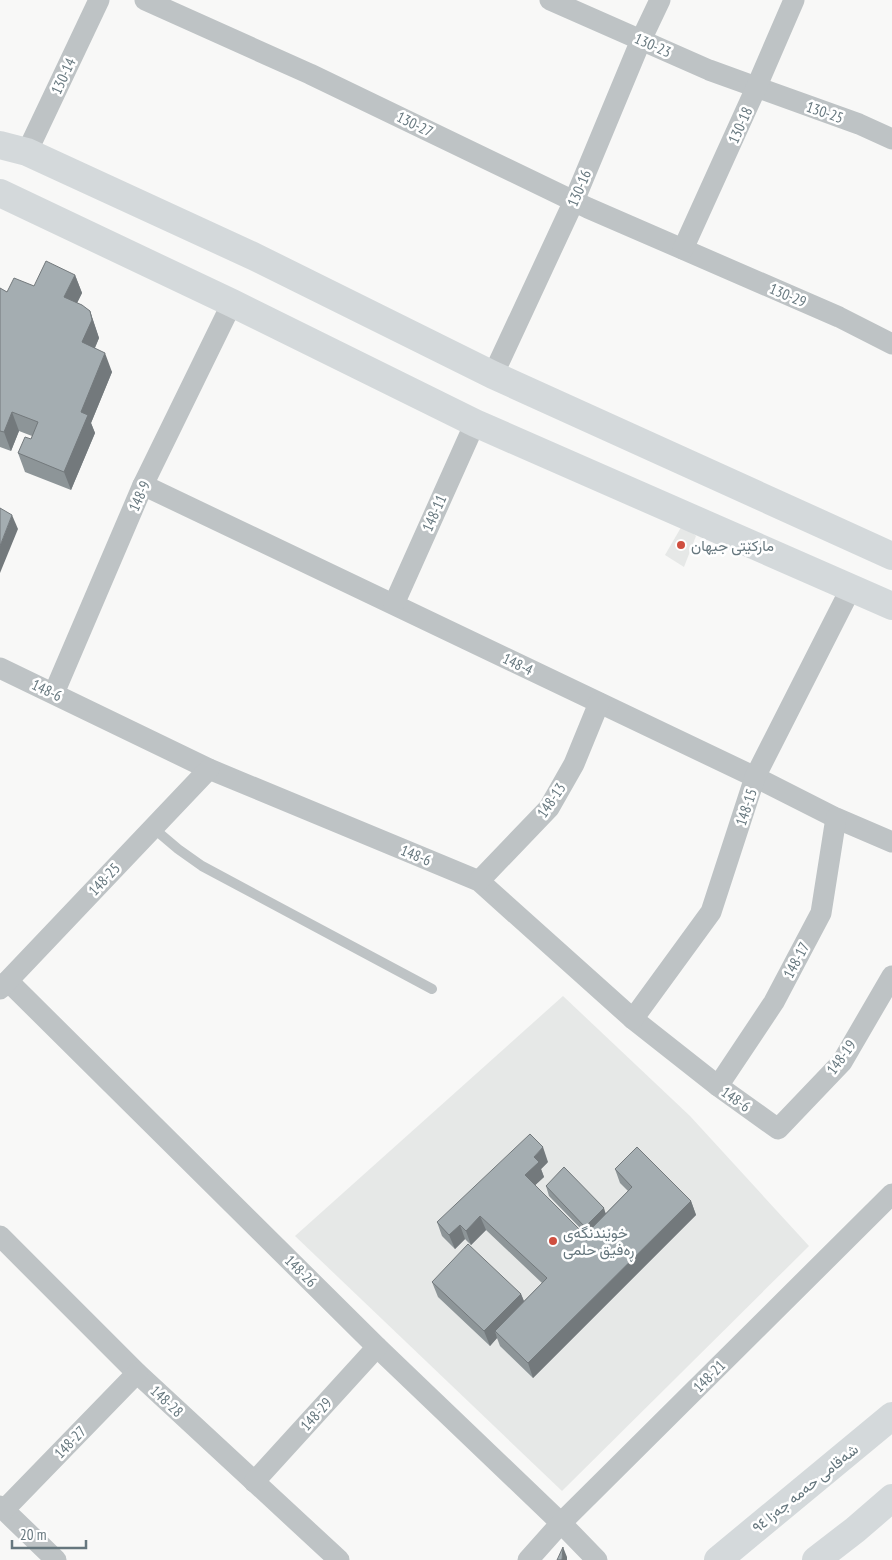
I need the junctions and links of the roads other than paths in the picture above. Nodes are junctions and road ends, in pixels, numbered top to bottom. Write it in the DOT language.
graph roads {
  1 [pos="99,0"];
  2 [pos="145,0"];
  3 [pos="550,0"];
  4 [pos="660,0"];
  5 [pos="794,0"];
  6 [pos="641,40"];
  7 [pos="756,88"];
  8 [pos="892,139"];
  9 [pos="0,145"];
  10 [pos="27,152"];
  11 [pos="0,193"];
  12 [pos="574,201"];
  13 [pos="683,250"];
  14 [pos="232,303"];
  15 [pos="892,344"];
  16 [pos="494,375"];
  17 [pos="475,423"];
  18 [pos="143,485"];
  19 [pos="892,556"];
  20 [pos="851,588"];
  21 [pos="394,604"];
  22 [pos="892,606"];
  23 [pos="0,668"];
  24 [pos="54,693"];
  25 [pos="599,703"];
  26 [pos="209,769"];
  27 [pos="755,777"];
  28 [pos="836,818"];
  29 [pos="152,827"];
  30 [pos="892,842"];
  31 [pos="479,881"];
  32 [pos="892,976"];
  33 [pos="4,985"];
  34 [pos="432,989"];
  35 [pos="633,1018"];
  36 [pos="718,1086"];
  37 [pos="778,1129"];
  38 [pos="892,1194"];
  39 [pos="0,1236"];
  40 [pos="377,1347"];
  41 [pos="137,1373"];
  42 [pos="892,1416"];
  43 [pos="254,1482"];
  44 [pos="892,1498"];
  45 [pos="2,1508"];
  46 [pos="561,1523"];
  47 [pos="56,1560"];
  48 [pos="340,1560"];
  49 [pos="528,1560"];
  50 [pos="596,1560"];
  51 [pos="718,1560"];
  52 [pos="816,1560"];
  1 -- 10 [label="street, 130-14"];
  2 -- 12 [label="street, 130-27"];
  3 -- 6 [label="street, 130-23"];
  4 -- 6 [label="street, 130-16"];
  5 -- 7 [label="street, 130-18"];
  6 -- 7 [label="street, 130-23"];
  6 -- 12 [label="street, 130-16"];
  7 -- 8 [label="street, 130-25"];
  7 -- 13 [label="street, 130-18"];
  9 -- 10 [label="street"];
  10 -- 16 [label="street"];
  11 -- 14 [label="street"];
  12 -- 13 [label="street, 130-27"];
  12 -- 16 [label="street, 130-16"];
  13 -- 15 [label="street, 130-29"];
  14 -- 17 [label="street"];
  14 -- 18 [label="street, 148-9"];
  16 -- 19 [label="street"];
  17 -- 20 [label="street"];
  17 -- 21 [label="street, 148-11"];
  18 -- 21 [label="street, 148-4"];
  18 -- 24 [label="street, 148-9"];
  20 -- 22 [label="street"];
  20 -- 27 [label="street, 148-15"];
  21 -- 25 [label="street, 148-4"];
  23 -- 24 [label="street, 148-6"];
  24 -- 26 [label="street, 148-6"];
  25 -- 27 [label="street, 148-4"];
  25 -- 31 [label="street, 148-13"];
  26 -- 29 [label="street, 148-25"];
  26 -- 31 [label="street, 148-6"];
  27 -- 28 [label="street, 148-4"];
  27 -- 35 [label="street, 148-15"];
  28 -- 30 [label="street, 148-4"];
  28 -- 36 [label="street, 148-17"];
  29 -- 33 [label="street, 148-25"];
  29 -- 34 [label="lane"];
  31 -- 35 [label="street, 148-6"];
  32 -- 37 [label="street, 148-19"];
  33 -- 40 [label="street, 148-26"];
  35 -- 36 [label="street, 148-6"];
  36 -- 37 [label="street, 148-6"];
  38 -- 46 [label="street, 148-21"];
  39 -- 41 [label="street, 148-28"];
  40 -- 43 [label="street, 148-29"];
  40 -- 46 [label="street, 148-26"];
  41 -- 43 [label="street, 148-28"];
  41 -- 45 [label="street, 148-27"];
  42 -- 51 [label="street, شەقامی حەمە جەزا ٩٤"];
  43 -- 48 [label="street, 148-28"];
  44 -- 52 [label="street"];
  45 -- 47 [label="street"];
  46 -- 49 [label="street, 148-21"];
  46 -- 50 [label="street, 148-26"];
}
